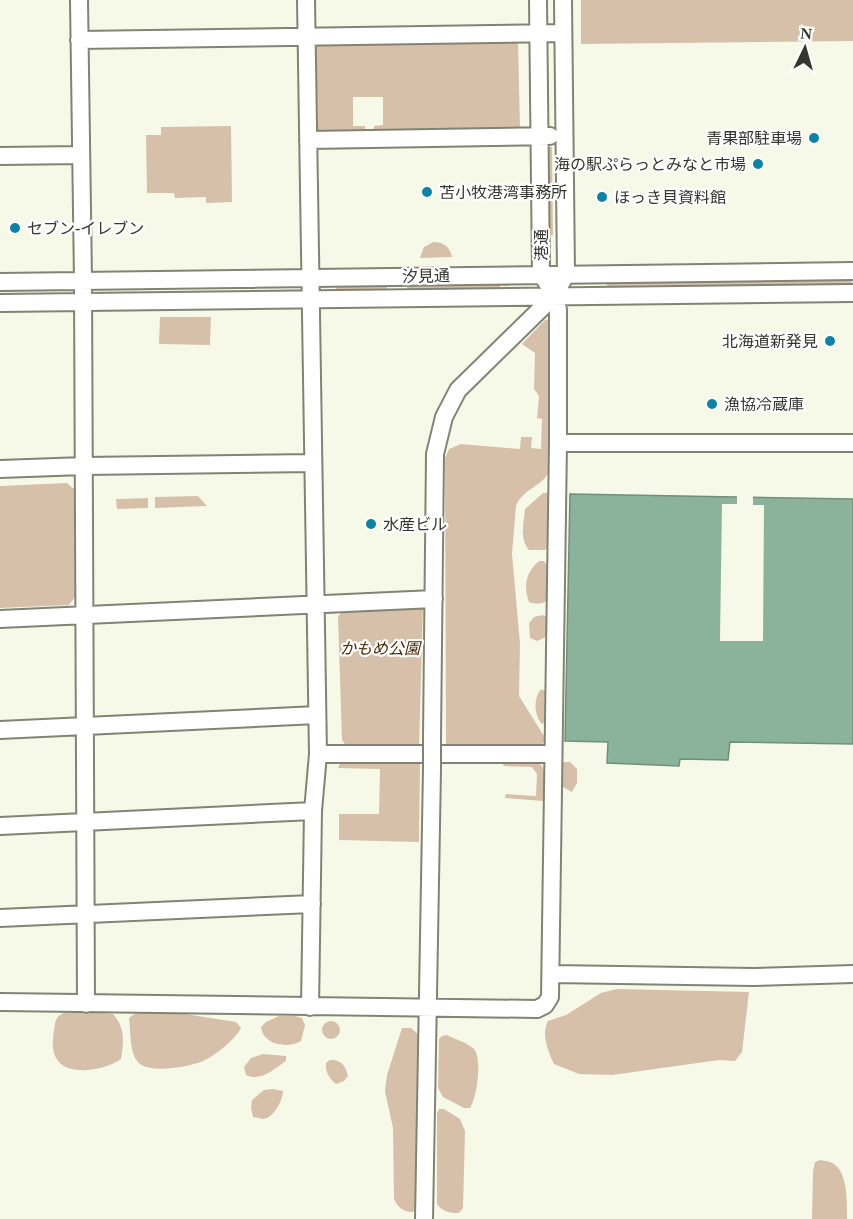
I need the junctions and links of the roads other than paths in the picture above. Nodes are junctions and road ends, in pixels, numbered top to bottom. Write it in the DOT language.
graph roads {
  1 [pos="79,0"];
  2 [pos="306,0"];
  3 [pos="538,0"];
  4 [pos="563,0"];
  5 [pos="539,33"];
  6 [pos="563,33"];
  7 [pos="307,37"];
  8 [pos="79,40"];
  9 [pos="541,136"];
  10 [pos="564,136"];
  11 [pos="308,140"];
  12 [pos="81,155"];
  13 [pos="0,156"];
  14 [pos="853,272"];
  15 [pos="541,274"];
  16 [pos="566,274"];
  17 [pos="310,278"];
  18 [pos="83,281"];
  19 [pos="0,282"];
  20 [pos="853,292"];
  21 [pos="555,295"];
  22 [pos="311,298"];
  23 [pos="83,302"];
  24 [pos="0,303"];
  25 [pos="558,443"];
  26 [pos="853,443"];
  27 [pos="313,463"];
  28 [pos="84,466"];
  29 [pos="0,469"];
  30 [pos="434,599"];
  31 [pos="315,605"];
  32 [pos="84,615"];
  33 [pos="0,619"];
  34 [pos="317,715"];
  35 [pos="85,726"];
  36 [pos="0,730"];
  37 [pos="318,754"];
  38 [pos="553,754"];
  39 [pos="313,811"];
  40 [pos="85,822"];
  41 [pos="0,826"];
  42 [pos="312,904"];
  43 [pos="85,914"];
  44 [pos="0,918"];
  45 [pos="552,974"];
  46 [pos="853,974"];
  47 [pos="0,1002"];
  48 [pos="86,1004"];
  49 [pos="310,1007"];
  50 [pos="428,1008"];
  51 [pos="424,1219"];
  1 -- 8 [label="street"];
  2 -- 7 [label="street"];
  3 -- 5 [label="street, 港通"];
  4 -- 6 [label="street, 港通"];
  5 -- 6 [label="street"];
  5 -- 7 [label="street"];
  5 -- 9 [label="street, 港通"];
  6 -- 10 [label="street, 港通"];
  7 -- 8 [label="street"];
  7 -- 11 [label="street"];
  8 -- 12 [label="street"];
  9 -- 10 [label="street"];
  9 -- 11 [label="street"];
  9 -- 15 [label="street, 港通"];
  10 -- 16 [label="street, 港通"];
  11 -- 17 [label="street"];
  12 -- 13 [label="street"];
  12 -- 18 [label="street"];
  14 -- 16 [label="street, 汐見通"];
  15 -- 16 [label="street, 汐見通"];
  15 -- 17 [label="street, 汐見通"];
  15 -- 21 [label="street, 港通"];
  16 -- 21 [label="street, 港通"];
  17 -- 18 [label="street, 汐見通"];
  17 -- 22 [label="street"];
  18 -- 19 [label="street, 汐見通"];
  18 -- 23 [label="street"];
  20 -- 21 [label="street, 汐見通"];
  21 -- 22 [label="street, 汐見通"];
  21 -- 25 [label="street"];
  21 -- 30 [label="street"];
  22 -- 23 [label="street, 汐見通"];
  22 -- 27 [label="street"];
  23 -- 24 [label="street, 汐見通"];
  23 -- 28 [label="street"];
  25 -- 26 [label="street"];
  25 -- 38 [label="street"];
  27 -- 28 [label="street"];
  27 -- 31 [label="street"];
  28 -- 29 [label="street"];
  28 -- 32 [label="street"];
  30 -- 31 [label="street"];
  30 -- 50 [label="street, bridge"];
  31 -- 32 [label="street"];
  31 -- 34 [label="street"];
  32 -- 33 [label="street"];
  32 -- 35 [label="street"];
  34 -- 35 [label="street"];
  34 -- 37 [label="street"];
  35 -- 36 [label="street"];
  35 -- 40 [label="street"];
  37 -- 38 [label="street"];
  37 -- 39 [label="street"];
  38 -- 45 [label="street"];
  39 -- 40 [label="street"];
  39 -- 42 [label="street"];
  40 -- 41 [label="street"];
  40 -- 43 [label="street"];
  42 -- 43 [label="street"];
  42 -- 49 [label="street"];
  43 -- 44 [label="street"];
  43 -- 48 [label="street"];
  45 -- 46 [label="street"];
  45 -- 50 [label="street"];
  47 -- 48 [label="street"];
  48 -- 49 [label="street"];
  49 -- 50 [label="street"];
  50 -- 51 [label="street"];
}
